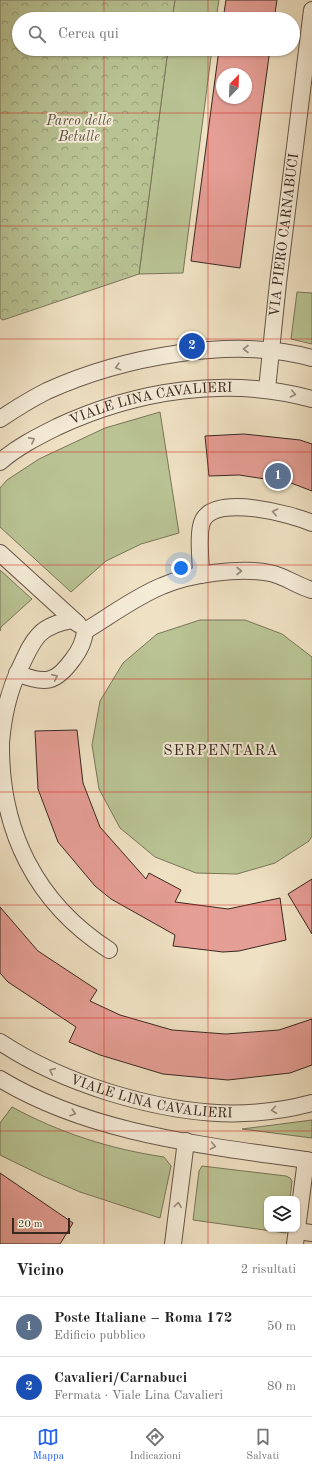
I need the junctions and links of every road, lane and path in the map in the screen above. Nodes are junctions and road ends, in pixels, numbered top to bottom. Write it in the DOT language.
graph roads {
  1 [pos="312,10"];
  2 [pos="272,350"];
  3 [pos="312,358"];
  4 [pos="267,389"];
  5 [pos="312,399"];
  6 [pos="0,419"];
  7 [pos="0,462"];
  8 [pos="312,524"];
  9 [pos="0,553"];
  10 [pos="201,575"];
  11 [pos="312,590"];
  12 [pos="73,620"];
  13 [pos="86,631"];
  14 [pos="18,673"];
  15 [pos="109,950"];
  16 [pos="0,1042"];
  17 [pos="0,1079"];
  18 [pos="312,1103"];
  19 [pos="186,1141"];
  20 [pos="309,1160"];
  21 [pos="301,1236"];
  22 [pos="173,1244"];
  1 -- 2 [label="street, VIA PIERO CARNABUCI"];
  2 -- 3 [label="street"];
  2 -- 4 [label="street, VIA PIERO CARNABUCI"];
  2 -- 6 [label="street, one-way"];
  4 -- 5 [label="street, VIALE LINA CAVALIERI, one-way"];
  7 -- 4 [label="street, VIALE LINA CAVALIERI, one-way"];
  8 -- 10 [label="street, one-way"];
  9 -- 12 [label="street"];
  10 -- 11 [label="street, one-way"];
  10 -- 13 [label="street"];
  12 -- 13 [label="street"];
  12 -- 14 [label="street"];
  14 -- 13 [label="street, one-way"];
  14 -- 15 [label="street"];
  18 -- 16 [label="street, VIALE LINA CAVALIERI, one-way"];
  17 -- 19 [label="street, one-way"];
  19 -- 20 [label="street, one-way"];
  22 -- 19 [label="street, one-way"];
  20 -- 21 [label="street"];
}
